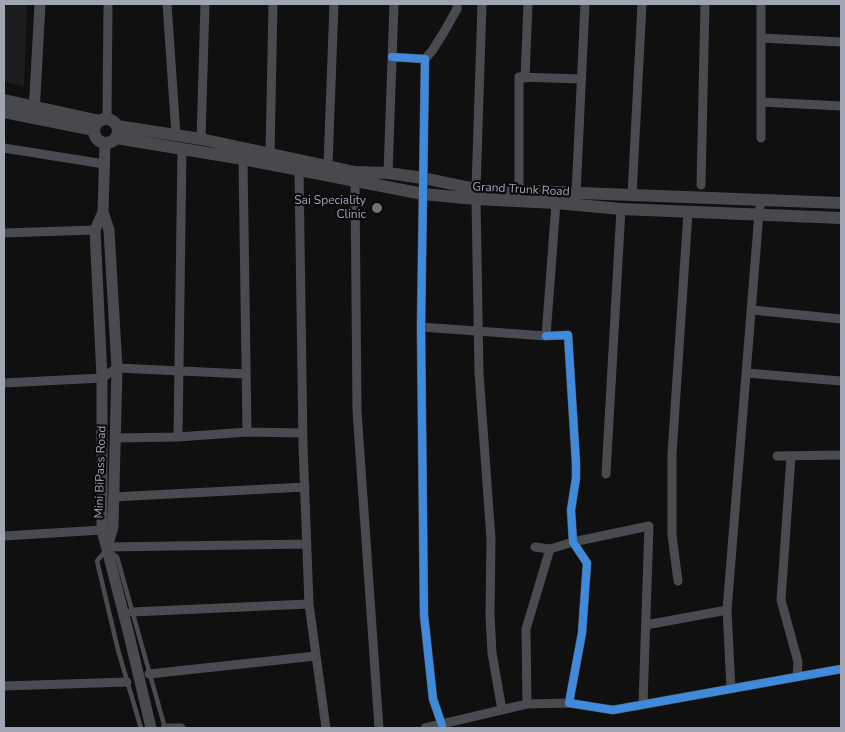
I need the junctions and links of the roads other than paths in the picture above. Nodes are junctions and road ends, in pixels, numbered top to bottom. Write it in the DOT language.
graph roads {
  1 [pos="40,4"];
  2 [pos="108,4"];
  3 [pos="167,4"];
  4 [pos="205,4"];
  5 [pos="273,4"];
  6 [pos="334,4"];
  7 [pos="394,4"];
  8 [pos="457,4"];
  9 [pos="482,4"];
  10 [pos="528,4"];
  11 [pos="585,4"];
  12 [pos="642,4"];
  13 [pos="705,4"];
  14 [pos="762,4"];
  15 [pos="761,38"];
  16 [pos="841,42"];
  17 [pos="392,57"];
  18 [pos="425,59"];
  19 [pos="525,78"];
  20 [pos="581,79"];
  21 [pos="4,100"];
  22 [pos="761,102"];
  23 [pos="841,106"];
  24 [pos="4,112"];
  25 [pos="35,112"];
  26 [pos="106,130"];
  27 [pos="176,135"];
  28 [pos="201,138"];
  29 [pos="761,138"];
  30 [pos="4,148"];
  31 [pos="182,149"];
  32 [pos="270,154"];
  33 [pos="243,159"];
  34 [pos="104,164"];
  35 [pos="328,165"];
  36 [pos="299,170"];
  37 [pos="388,173"];
  38 [pos="423,178"];
  39 [pos="355,181"];
  40 [pos="701,185"];
  41 [pos="519,192"];
  42 [pos="423,194"];
  43 [pos="476,194"];
  44 [pos="576,194"];
  45 [pos="632,196"];
  46 [pos="761,200"];
  47 [pos="556,203"];
  48 [pos="841,203"];
  49 [pos="621,209"];
  50 [pos="103,212"];
  51 [pos="688,212"];
  52 [pos="759,213"];
  53 [pos="841,218"];
  54 [pos="95,230"];
  55 [pos="4,233"];
  56 [pos="752,310"];
  57 [pos="841,319"];
  58 [pos="421,327"];
  59 [pos="478,331"];
  60 [pos="546,336"];
  61 [pos="117,368"];
  62 [pos="180,370"];
  63 [pos="747,373"];
  64 [pos="246,374"];
  65 [pos="102,378"];
  66 [pos="841,381"];
  67 [pos="4,383"];
  68 [pos="247,432"];
  69 [pos="303,432"];
  70 [pos="178,437"];
  71 [pos="116,438"];
  72 [pos="841,455"];
  73 [pos="777,456"];
  74 [pos="791,456"];
  75 [pos="606,474"];
  76 [pos="305,487"];
  77 [pos="113,497"];
  78 [pos="102,530"];
  79 [pos="4,536"];
  80 [pos="573,542"];
  81 [pos="307,544"];
  82 [pos="107,548"];
  83 [pos="535,548"];
  84 [pos="550,549"];
  85 [pos="678,581"];
  86 [pos="309,604"];
  87 [pos="727,610"];
  88 [pos="132,612"];
  89 [pos="646,625"];
  90 [pos="316,656"];
  91 [pos="841,669"];
  92 [pos="150,674"];
  93 [pos="796,677"];
  94 [pos="127,682"];
  95 [pos="4,686"];
  96 [pos="731,689"];
  97 [pos="569,703"];
  98 [pos="527,704"];
  99 [pos="643,704"];
  100 [pos="502,710"];
  101 [pos="442,726"];
  102 [pos="141,728"];
  103 [pos="151,728"];
  104 [pos="165,728"];
  105 [pos="181,728"];
  106 [pos="326,728"];
  107 [pos="379,728"];
  108 [pos="425,728"];
  1 -- 25 [label="street"];
  2 -- 26 [label="street"];
  3 -- 27 [label="street"];
  4 -- 28 [label="street"];
  5 -- 32 [label="street"];
  6 -- 35 [label="street"];
  7 -- 17 [label="street"];
  8 -- 18 [label="street"];
  9 -- 43 [label="street"];
  10 -- 19 [label="street"];
  11 -- 20 [label="street"];
  12 -- 45 [label="street"];
  13 -- 40 [label="street"];
  14 -- 15 [label="street"];
  15 -- 16 [label="street"];
  15 -- 22 [label="street"];
  17 -- 18 [label="street"];
  17 -- 37 [label="street"];
  18 -- 38 [label="street"];
  19 -- 20 [label="street"];
  19 -- 41 [label="street"];
  20 -- 44 [label="street"];
  21 -- 25 [label="main road"];
  22 -- 23 [label="street"];
  22 -- 29 [label="street"];
  24 -- 25 [label="main road"];
  25 -- 26 [label="main road"];
  26 -- 27 [label="main road, Grand Trunk Road"];
  26 -- 31 [label="main road"];
  26 -- 34 [label="street"];
  27 -- 28 [label="main road, Grand Trunk Road"];
  28 -- 32 [label="main road, Grand Trunk Road"];
  30 -- 34 [label="street"];
  31 -- 33 [label="main road"];
  31 -- 62 [label="street"];
  32 -- 35 [label="main road, Grand Trunk Road"];
  33 -- 36 [label="main road"];
  33 -- 64 [label="street"];
  34 -- 50 [label="street"];
  35 -- 37 [label="main road, Grand Trunk Road"];
  36 -- 39 [label="main road"];
  36 -- 69 [label="street"];
  37 -- 38 [label="main road, Grand Trunk Road"];
  38 -- 42 [label="street"];
  38 -- 43 [label="main road, Grand Trunk Road"];
  39 -- 42 [label="main road"];
  39 -- 107 [label="street"];
  41 -- 43 [label="main road, Grand Trunk Road"];
  41 -- 44 [label="main road, Grand Trunk Road"];
  42 -- 43 [label="main road"];
  42 -- 58 [label="street"];
  43 -- 47 [label="main road"];
  43 -- 59 [label="street"];
  44 -- 45 [label="main road, Grand Trunk Road"];
  45 -- 46 [label="main road, Grand Trunk Road"];
  46 -- 48 [label="main road, Grand Trunk Road"];
  46 -- 52 [label="street"];
  47 -- 49 [label="main road"];
  47 -- 60 [label="street"];
  49 -- 51 [label="main road"];
  49 -- 75 [label="street"];
  50 -- 54 [label="street"];
  50 -- 61 [label="street, Mini BiPass Road"];
  51 -- 52 [label="main road"];
  51 -- 85 [label="street"];
  52 -- 53 [label="main road"];
  52 -- 56 [label="street"];
  54 -- 55 [label="street"];
  54 -- 65 [label="street"];
  56 -- 57 [label="street"];
  56 -- 63 [label="street"];
  58 -- 59 [label="street"];
  58 -- 101 [label="street"];
  59 -- 60 [label="street"];
  59 -- 100 [label="street"];
  60 -- 80 [label="street"];
  61 -- 62 [label="street"];
  61 -- 65 [label="street"];
  61 -- 71 [label="street, Mini BiPass Road"];
  62 -- 64 [label="street"];
  62 -- 70 [label="street"];
  63 -- 66 [label="street"];
  63 -- 87 [label="street"];
  64 -- 68 [label="street"];
  65 -- 67 [label="street"];
  65 -- 78 [label="street"];
  68 -- 69 [label="street"];
  68 -- 70 [label="street"];
  69 -- 76 [label="street"];
  70 -- 71 [label="street"];
  71 -- 77 [label="street, Mini BiPass Road"];
  72 -- 74 [label="street"];
  73 -- 74 [label="street"];
  74 -- 93 [label="street"];
  76 -- 77 [label="street"];
  76 -- 81 [label="street"];
  77 -- 82 [label="street, Mini BiPass Road"];
  78 -- 79 [label="street"];
  78 -- 82 [label="street"];
  80 -- 84 [label="street"];
  80 -- 89 [label="street"];
  80 -- 97 [label="street"];
  81 -- 82 [label="street"];
  81 -- 86 [label="street"];
  82 -- 88 [label="lane"];
  82 -- 94 [label="lane"];
  82 -- 103 [label="street, Mini BiPass Road"];
  83 -- 84 [label="street"];
  84 -- 98 [label="street"];
  86 -- 88 [label="street"];
  86 -- 90 [label="street"];
  87 -- 89 [label="street"];
  87 -- 96 [label="street"];
  88 -- 92 [label="lane"];
  89 -- 99 [label="street"];
  90 -- 92 [label="street"];
  90 -- 106 [label="street"];
  91 -- 93 [label="street"];
  92 -- 104 [label="lane"];
  93 -- 96 [label="street"];
  94 -- 95 [label="street"];
  94 -- 102 [label="lane"];
  96 -- 99 [label="street"];
  97 -- 98 [label="street"];
  97 -- 99 [label="street"];
  98 -- 100 [label="street"];
  100 -- 101 [label="street"];
  101 -- 108 [label="street"];
  104 -- 105 [label="street"];
}
